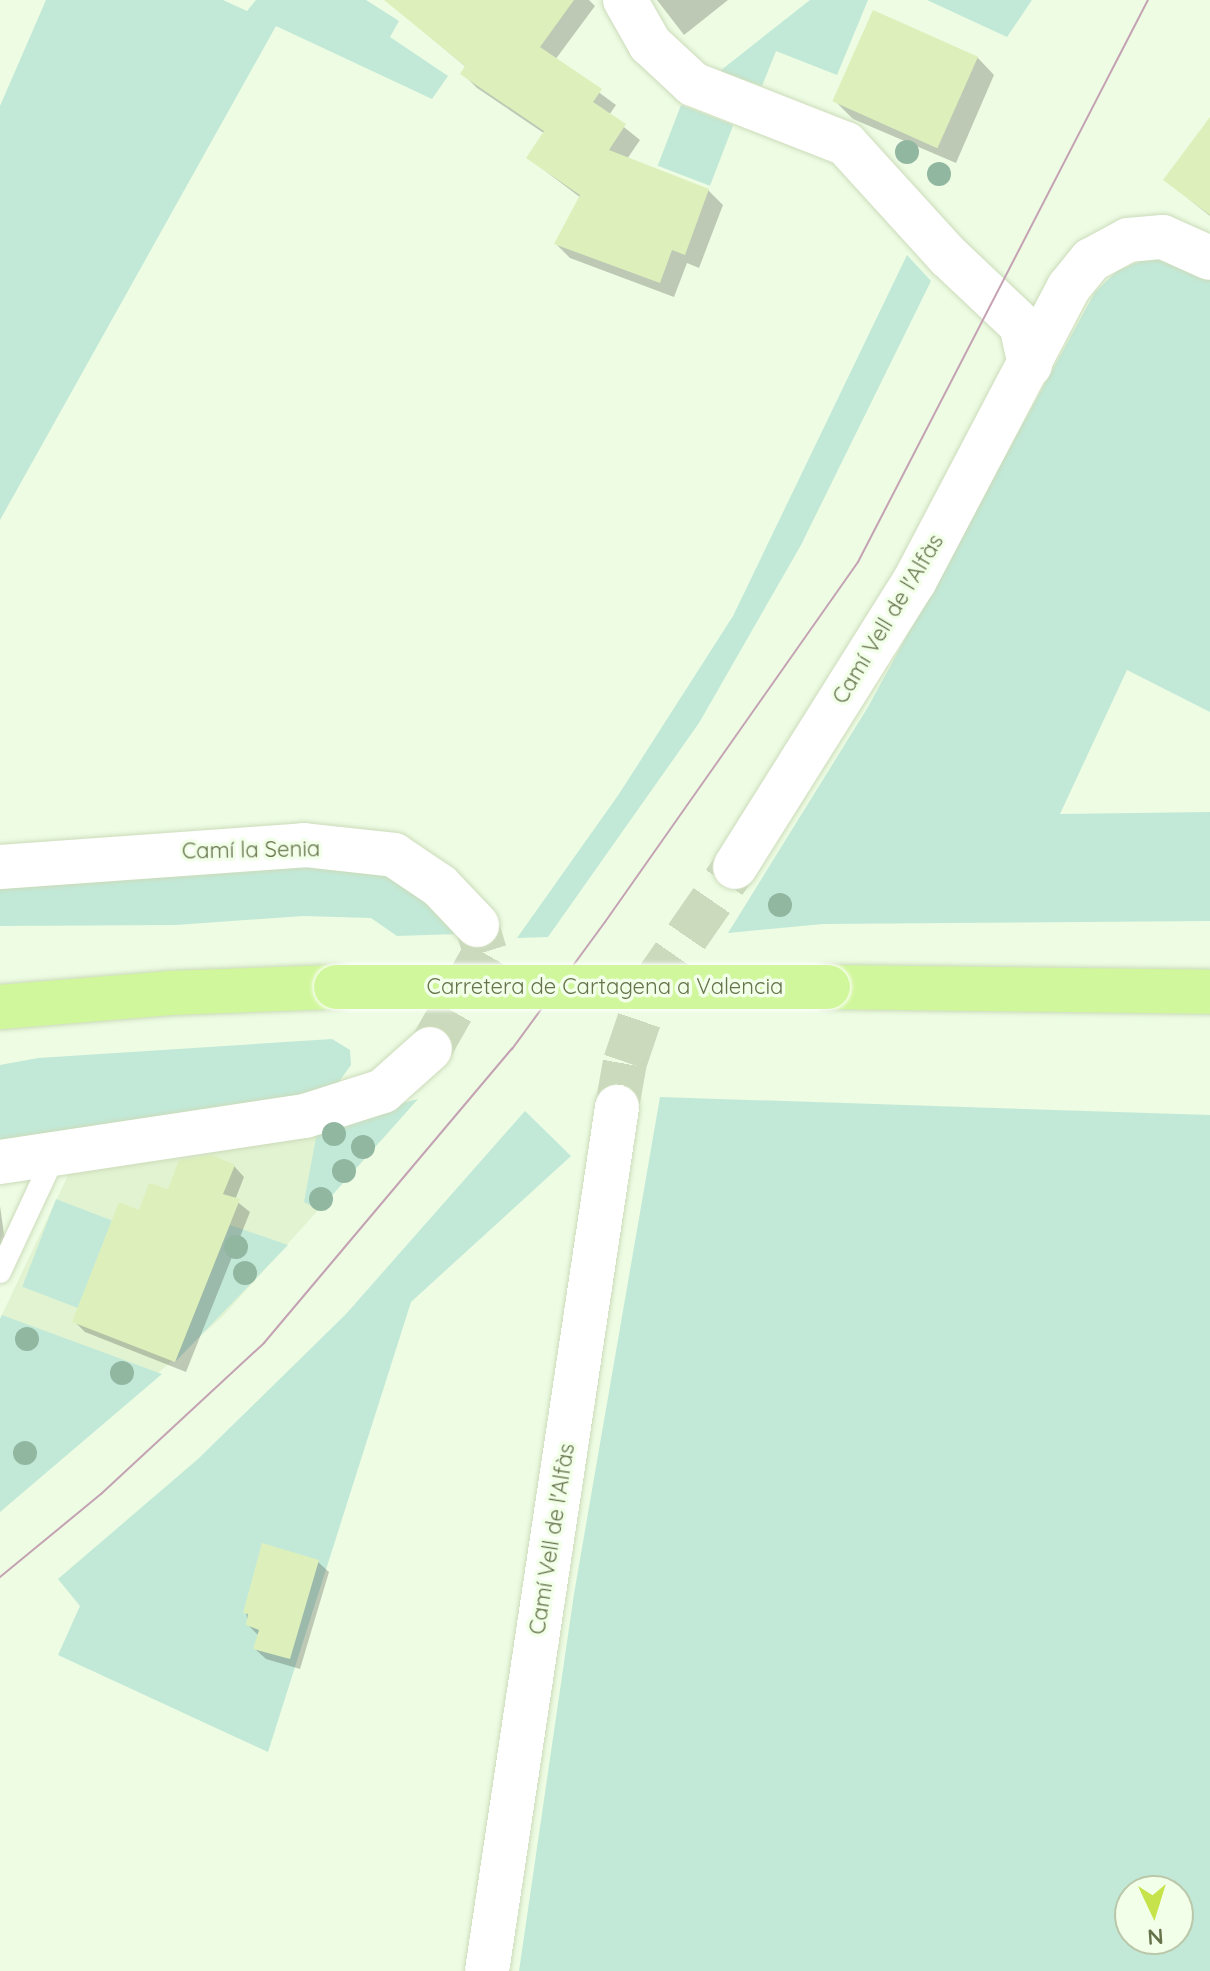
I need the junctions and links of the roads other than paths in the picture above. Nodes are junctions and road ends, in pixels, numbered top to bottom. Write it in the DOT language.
graph roads {
  1 [pos="625,0"];
  2 [pos="1210,258"];
  3 [pos="1069,287"];
  4 [pos="993,294"];
  5 [pos="1030,365"];
  6 [pos="0,867"];
  7 [pos="735,867"];
  8 [pos="477,925"];
  9 [pos="1210,992"];
  10 [pos="0,1007"];
  11 [pos="430,1049"];
  12 [pos="617,1107"];
  13 [pos="54,1156"];
  14 [pos="0,1162"];
  15 [pos="0,1272"];
  16 [pos="487,1971"];
  1 -- 4 [label="street"];
  2 -- 3 [label="street"];
  3 -- 4 [label="street"];
  3 -- 5 [label="street, Camí Vell de l'Alfàs"];
  4 -- 5 [label="street"];
  5 -- 7 [label="street, Camí Vell de l'Alfàs"];
  6 -- 8 [label="street, Camí la Senia"];
  9 -- 10 [label="highway, Carretera de Cartagena a Valencia, bridge"];
  11 -- 13 [label="street"];
  12 -- 16 [label="street, Camí Vell de l'Alfàs"];
  13 -- 14 [label="street"];
  13 -- 15 [label="lane"];
}
